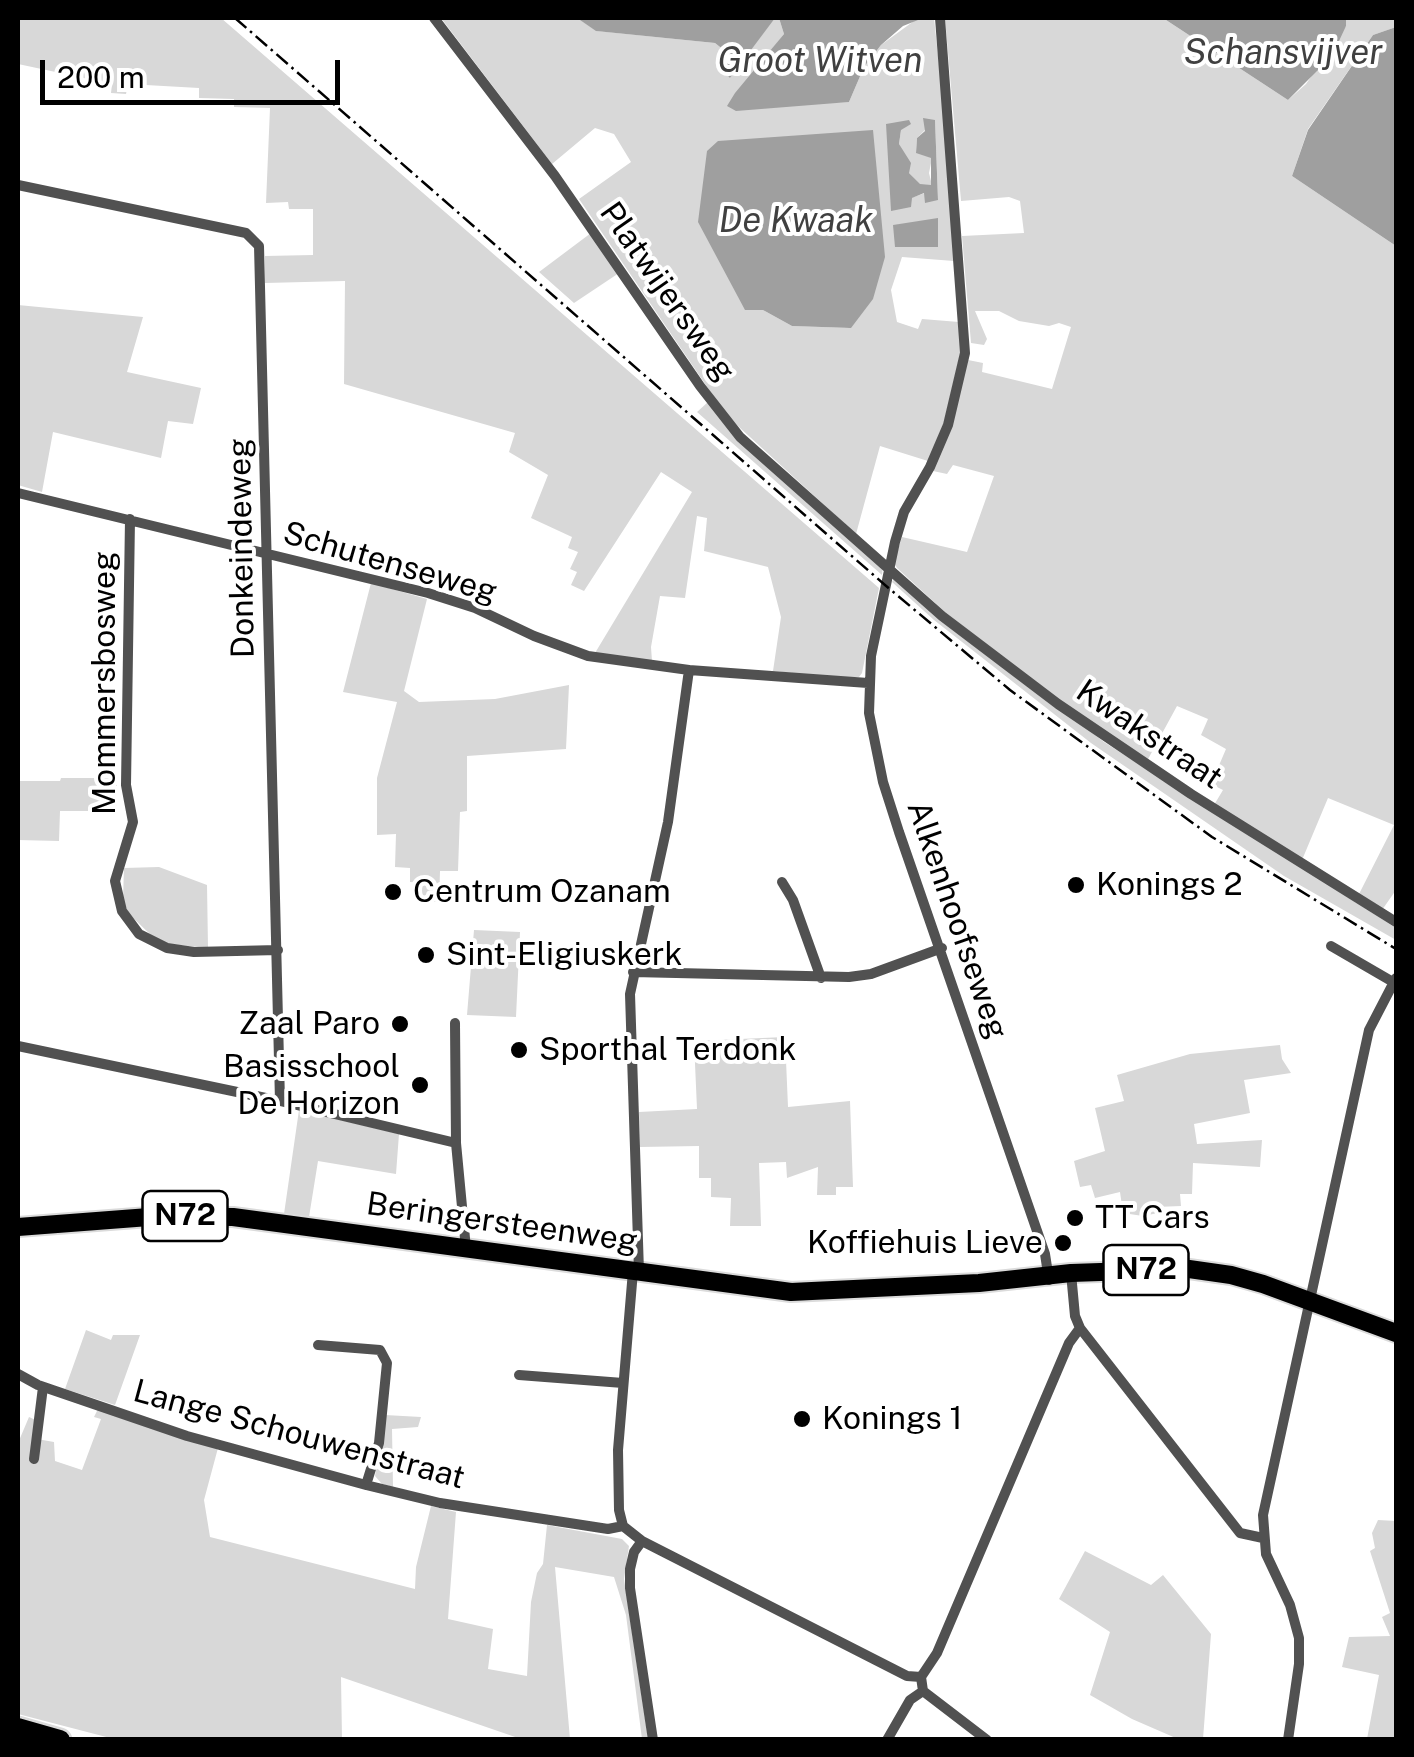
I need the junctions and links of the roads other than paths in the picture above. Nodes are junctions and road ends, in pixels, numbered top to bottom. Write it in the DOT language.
graph roads {
  1 [pos="434,18"];
  2 [pos="940,18"];
  3 [pos="18,185"];
  4 [pos="18,493"];
  5 [pos="130,519"];
  6 [pos="266,552"];
  7 [pos="888,567"];
  8 [pos="689,670"];
  9 [pos="868,683"];
  10 [pos="782,882"];
  11 [pos="1396,922"];
  12 [pos="1331,946"];
  13 [pos="942,948"];
  14 [pos="278,950"];
  15 [pos="633,972"];
  16 [pos="821,978"];
  17 [pos="1395,980"];
  18 [pos="455,1024"];
  19 [pos="18,1046"];
  20 [pos="280,1102"];
  21 [pos="456,1143"];
  22 [pos="18,1226"];
  23 [pos="466,1249"];
  24 [pos="636,1272"];
  25 [pos="1071,1277"];
  26 [pos="1049,1278"];
  27 [pos="1309,1306"];
  28 [pos="1080,1328"];
  29 [pos="1396,1333"];
  30 [pos="1396,1343"];
  31 [pos="318,1346"];
  32 [pos="18,1374"];
  33 [pos="519,1374"];
  34 [pos="622,1383"];
  35 [pos="43,1387"];
  36 [pos="34,1459"];
  37 [pos="366,1485"];
  38 [pos="623,1526"];
  39 [pos="1263,1538"];
  40 [pos="642,1541"];
  41 [pos="920,1677"];
  42 [pos="923,1691"];
  43 [pos="18,1728"];
  44 [pos="60,1740"];
  45 [pos="653,1740"];
  46 [pos="888,1740"];
  47 [pos="988,1740"];
  48 [pos="1288,1740"];
  1 -- 7 [label="street, Platwijersweg"];
  2 -- 7 [label="street, Alkenhoofseweg"];
  3 -- 6 [label="street, Donkeindeweg"];
  4 -- 5 [label="street, Schutenseweg"];
  5 -- 6 [label="street, Schutenseweg"];
  5 -- 14 [label="street, Mommersbosweg"];
  6 -- 8 [label="street, Schutenseweg"];
  6 -- 14 [label="street, Donkeindeweg"];
  7 -- 9 [label="street, Alkenhoofseweg"];
  7 -- 11 [label="street, Kwakstraat"];
  8 -- 9 [label="street, Schutenseweg"];
  8 -- 15 [label="street"];
  9 -- 13 [label="street, Alkenhoofseweg"];
  10 -- 16 [label="street"];
  12 -- 17 [label="street"];
  13 -- 16 [label="street"];
  13 -- 26 [label="street, Alkenhoofseweg"];
  14 -- 20 [label="street, Donkeindeweg"];
  15 -- 16 [label="street"];
  15 -- 24 [label="street"];
  17 -- 27 [label="street"];
  18 -- 21 [label="street"];
  19 -- 20 [label="street"];
  20 -- 21 [label="street"];
  21 -- 23 [label="street"];
  22 -- 23 [label="main road, Beringersteenweg / N72"];
  23 -- 24 [label="main road, Beringersteenweg / N72"];
  24 -- 26 [label="main road, Beringersteenweg / N72"];
  24 -- 34 [label="street"];
  25 -- 26 [label="main road, Beringersteenweg / N72"];
  25 -- 27 [label="main road, Beringersteenweg / N72"];
  25 -- 28 [label="street"];
  27 -- 29 [label="main road, N72"];
  27 -- 30 [label="main road, N72"];
  27 -- 39 [label="street"];
  28 -- 39 [label="street"];
  28 -- 41 [label="street"];
  31 -- 37 [label="street"];
  32 -- 35 [label="street, Lange Schouwenstraat"];
  33 -- 34 [label="street"];
  34 -- 38 [label="street"];
  35 -- 36 [label="street"];
  35 -- 37 [label="street, Lange Schouwenstraat"];
  37 -- 38 [label="street, Lange Schouwenstraat"];
  38 -- 40 [label="street"];
  39 -- 48 [label="street"];
  40 -- 41 [label="street"];
  40 -- 45 [label="street"];
  41 -- 42 [label="street"];
  42 -- 46 [label="street"];
  42 -- 47 [label="street"];
  43 -- 44 [label="highway"];
}
